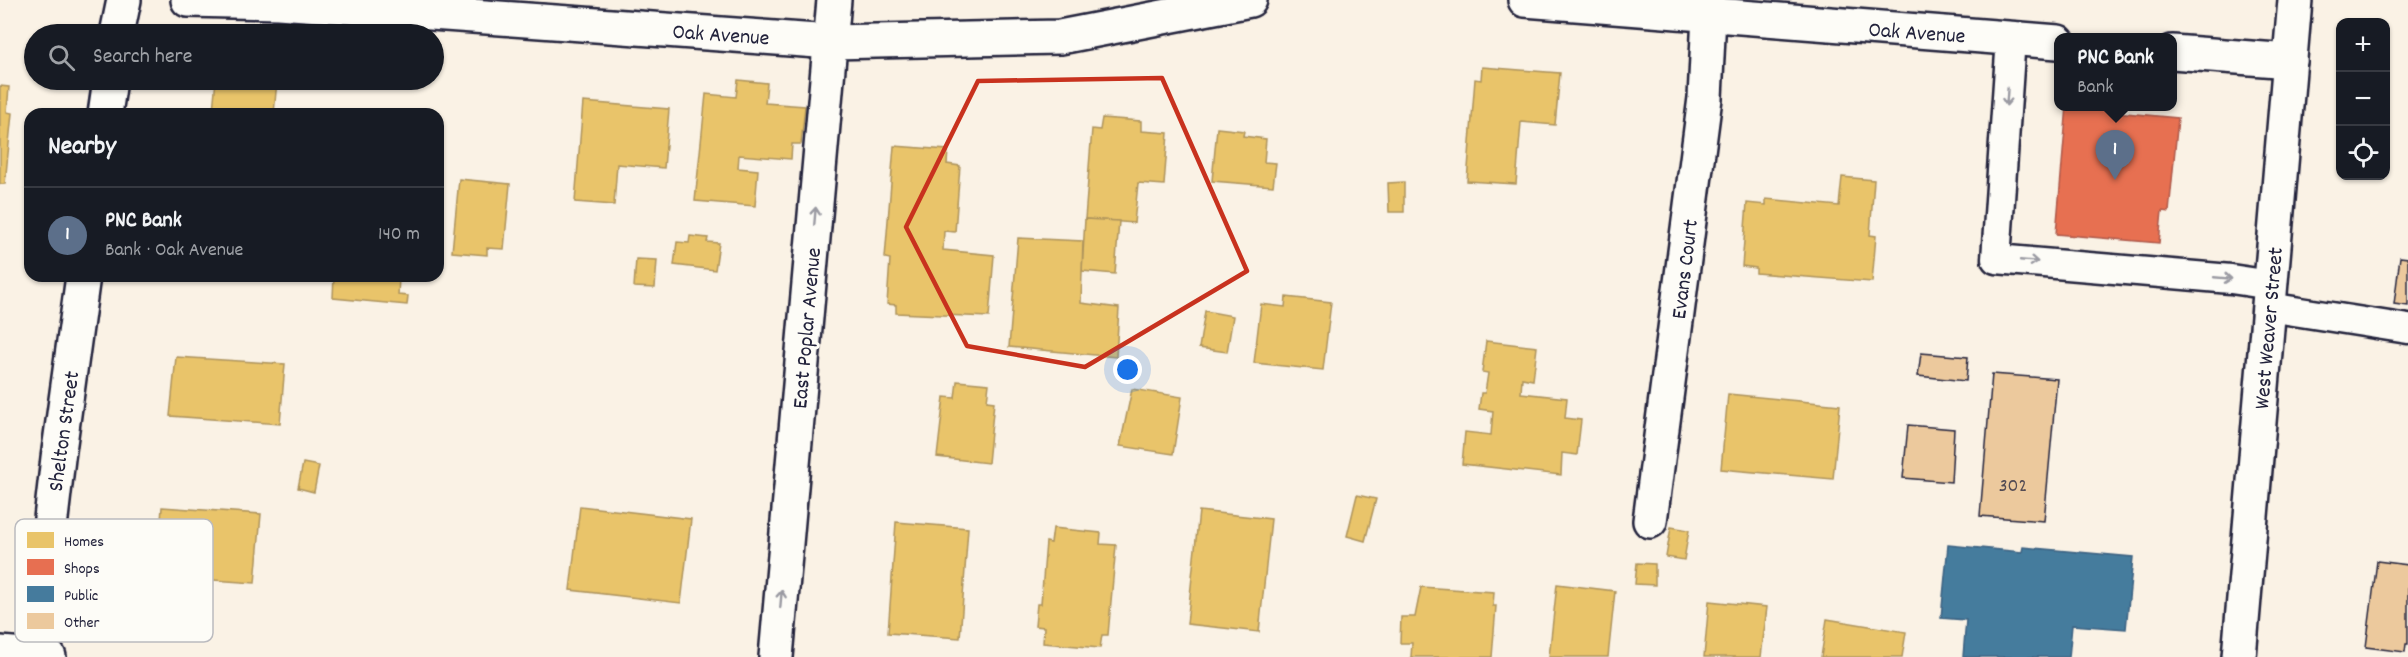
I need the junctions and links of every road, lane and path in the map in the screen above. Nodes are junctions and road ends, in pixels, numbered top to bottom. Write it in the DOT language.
graph roads {
  1 [pos="124,0"];
  2 [pos="188,0"];
  3 [pos="834,0"];
  4 [pos="1250,0"];
  5 [pos="1525,0"];
  6 [pos="2295,0"];
  7 [pos="1709,15"];
  8 [pos="119,24"];
  9 [pos="2011,38"];
  10 [pos="831,42"];
  11 [pos="2054,42"];
  12 [pos="2177,52"];
  13 [pos="2290,61"];
  14 [pos="109,90"];
  15 [pos="106,108"];
  16 [pos="82,282"];
  17 [pos="2270,296"];
  18 [pos="2408,329"];
  19 [pos="52,519"];
  20 [pos="1650,522"];
  21 [pos="41,642"];
  22 [pos="0,653"];
  23 [pos="40,657"];
  24 [pos="776,657"];
  25 [pos="2239,657"];
  1 -- 8 [label="street"];
  2 -- 10 [label="street, Oak Avenue"];
  3 -- 10 [label="street, East Poplar Avenue"];
  4 -- 10 [label="street, Oak Avenue"];
  5 -- 7 [label="street, Oak Avenue"];
  6 -- 13 [label="street, West Weaver Street"];
  7 -- 9 [label="street, Oak Avenue"];
  7 -- 20 [label="street, Evans Court"];
  9 -- 11 [label="street, Oak Avenue"];
  9 -- 17 [label="lane, one-way"];
  24 -- 10 [label="street, East Poplar Avenue, one-way"];
  12 -- 13 [label="street"];
  13 -- 17 [label="street, West Weaver Street"];
  14 -- 15 [label="street"];
  16 -- 19 [label="street, Shelton Street"];
  17 -- 18 [label="lane"];
  17 -- 25 [label="street, West Weaver Street"];
  21 -- 23 [label="street, Shelton Street"];
  22 -- 23 [label="street"];
}
